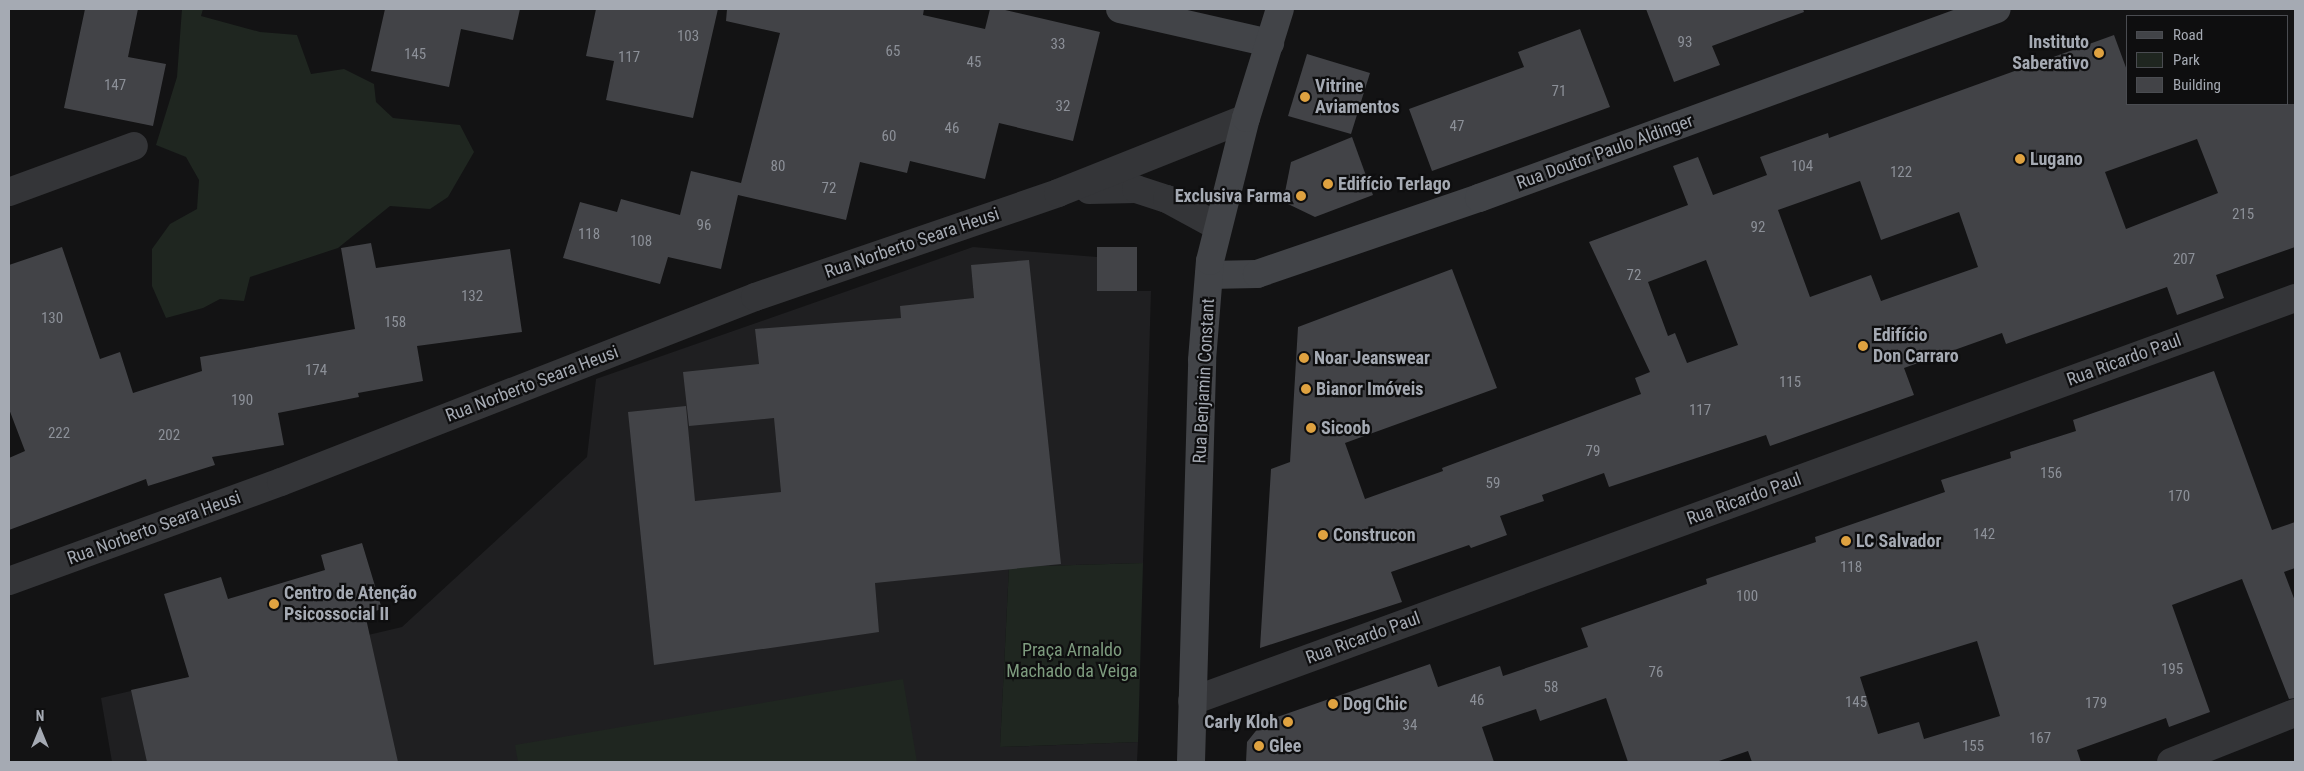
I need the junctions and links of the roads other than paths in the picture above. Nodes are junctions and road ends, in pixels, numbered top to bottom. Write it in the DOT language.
graph roads {
  1 [pos="1120,9"];
  2 [pos="1280,9"];
  3 [pos="1997,9"];
  4 [pos="1270,43"];
  5 [pos="1246,118"];
  6 [pos="134,146"];
  7 [pos="9,192"];
  8 [pos="1058,194"];
  9 [pos="1217,226"];
  10 [pos="1209,275"];
  11 [pos="2295,298"];
  12 [pos="9,581"];
  13 [pos="1192,701"];
  14 [pos="2295,713"];
  15 [pos="1191,762"];
  16 [pos="2170,762"];
  1 -- 4 [label="street"];
  2 -- 4 [label="street, Rua Benjamin Constant"];
  3 -- 10 [label="street, Rua Doutor Paulo Aldinger"];
  4 -- 5 [label="street, Rua Benjamin Constant"];
  5 -- 8 [label="street, Rua Norberto Seara Heusi"];
  5 -- 9 [label="street, Rua Benjamin Constant"];
  6 -- 7 [label="street"];
  8 -- 9 [label="street, Rua Norberto Seara Heusi"];
  8 -- 12 [label="street, Rua Norberto Seara Heusi"];
  9 -- 10 [label="street, Rua Benjamin Constant"];
  10 -- 13 [label="street, Rua Benjamin Constant"];
  11 -- 13 [label="street, Rua Ricardo Paul"];
  13 -- 15 [label="street, Rua Benjamin Constant"];
  14 -- 16 [label="street"];
}
